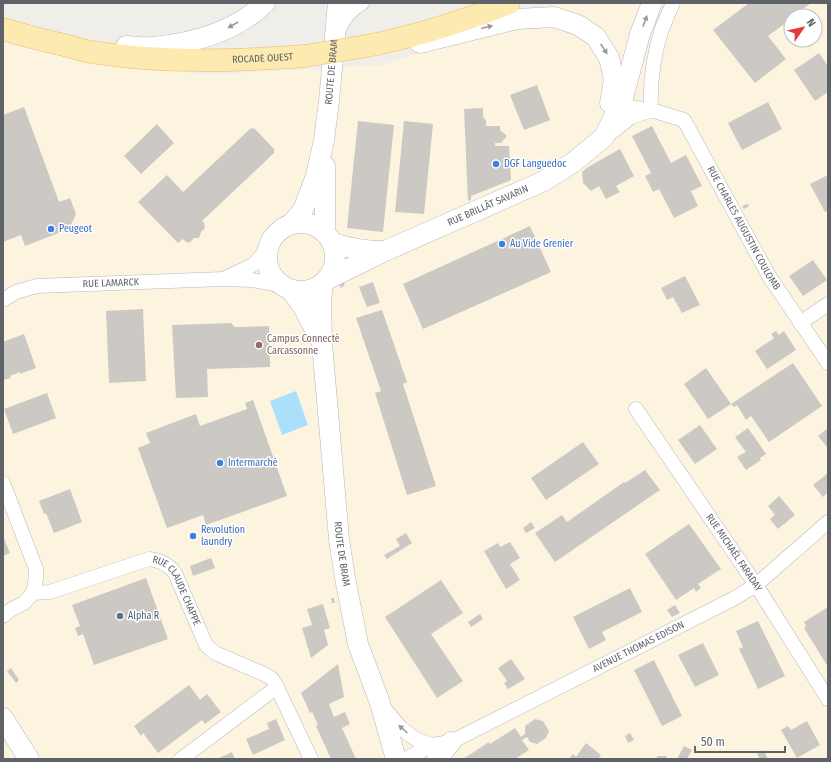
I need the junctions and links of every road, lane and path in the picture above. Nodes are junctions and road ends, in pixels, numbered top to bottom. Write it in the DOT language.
graph roads {
  1 [pos="265,3"];
  2 [pos="338,3"];
  3 [pos="362,3"];
  4 [pos="508,3"];
  5 [pos="652,3"];
  6 [pos="673,3"];
  7 [pos="5,31"];
  8 [pos="394,41"];
  9 [pos="333,42"];
  10 [pos="623,98"];
  11 [pos="651,110"];
  12 [pos="604,138"];
  13 [pos="324,140"];
  14 [pos="586,152"];
  15 [pos="291,224"];
  16 [pos="329,237"];
  17 [pos="267,250"];
  18 [pos="385,251"];
  19 [pos="223,279"];
  20 [pos="326,282"];
  21 [pos="286,288"];
  22 [pos="3,300"];
  23 [pos="828,304"];
  24 [pos="800,323"];
  25 [pos="322,342"];
  26 [pos="828,362"];
  27 [pos="636,409"];
  28 [pos="3,484"];
  29 [pos="828,522"];
  30 [pos="756,585"];
  31 [pos="33,593"];
  32 [pos="6,611"];
  33 [pos="358,644"];
  34 [pos="277,687"];
  35 [pos="828,699"];
  36 [pos="380,703"];
  37 [pos="3,718"];
  38 [pos="440,749"];
  39 [pos="29,759"];
  40 [pos="181,759"];
  41 [pos="311,759"];
  42 [pos="385,759"];
  43 [pos="396,759"];
  44 [pos="406,759"];
  1 -- 7 [label="main road, one-way"];
  2 -- 9 [label="main road, ROUTE DE BRAM"];
  3 -- 9 [label="street"];
  4 -- 8 [label="main road, ROCADE OUEST"];
  10 -- 5 [label="main road, one-way"];
  6 -- 11 [label="street"];
  7 -- 8 [label="main road, ROCADE OUEST, bridge"];
  8 -- 14 [label="main road, one-way"];
  9 -- 13 [label="main road, ROUTE DE BRAM"];
  10 -- 11 [label="street, RUE CHARLES AUGUSTIN COULOMB"];
  10 -- 12 [label="main road"];
  11 -- 12 [label="street"];
  11 -- 24 [label="street, RUE CHARLES AUGUSTIN COULOMB"];
  12 -- 14 [label="main road, RUE BRILLÂT SAVARIN"];
  13 -- 15 [label="main road, ROUTE DE BRAM"];
  13 -- 16 [label="main road, ROUTE DE BRAM"];
  14 -- 18 [label="main road, RUE BRILLÂT SAVARIN"];
  15 -- 16 [label="main road"];
  15 -- 17 [label="main road, ROUTE DE BRAM"];
  16 -- 18 [label="main road, RUE BRILLÂT SAVARIN"];
  16 -- 20 [label="main road, ROUTE DE BRAM"];
  17 -- 19 [label="street, RUE LAMARCK"];
  17 -- 21 [label="main road, ROUTE DE BRAM"];
  18 -- 20 [label="main road, RUE BRILLÂT SAVARIN"];
  19 -- 21 [label="street, RUE LAMARCK"];
  19 -- 22 [label="street, RUE LAMARCK"];
  20 -- 21 [label="main road"];
  20 -- 25 [label="main road, ROUTE DE BRAM"];
  21 -- 25 [label="main road, ROUTE DE BRAM"];
  23 -- 24 [label="street"];
  24 -- 26 [label="street, RUE CHARLES AUGUSTIN COULOMB"];
  25 -- 33 [label="main road, ROUTE DE BRAM"];
  27 -- 30 [label="street, RUE MICHAËL FARADAY"];
  28 -- 31 [label="street"];
  29 -- 30 [label="street, AVENUE THOMAS EDISON"];
  30 -- 35 [label="street, RUE MICHAËL FARADAY"];
  30 -- 38 [label="street, AVENUE THOMAS EDISON"];
  31 -- 32 [label="street"];
  31 -- 34 [label="street, RUE CLAUDE CHAPPE"];
  33 -- 36 [label="main road, ROUTE DE BRAM"];
  33 -- 42 [label="main road"];
  34 -- 40 [label="street"];
  34 -- 41 [label="street"];
  38 -- 36 [label="street, one-way"];
  36 -- 43 [label="main road, ROUTE DE BRAM"];
  37 -- 39 [label="main road"];
  38 -- 44 [label="street, AVENUE THOMAS EDISON"];
}
